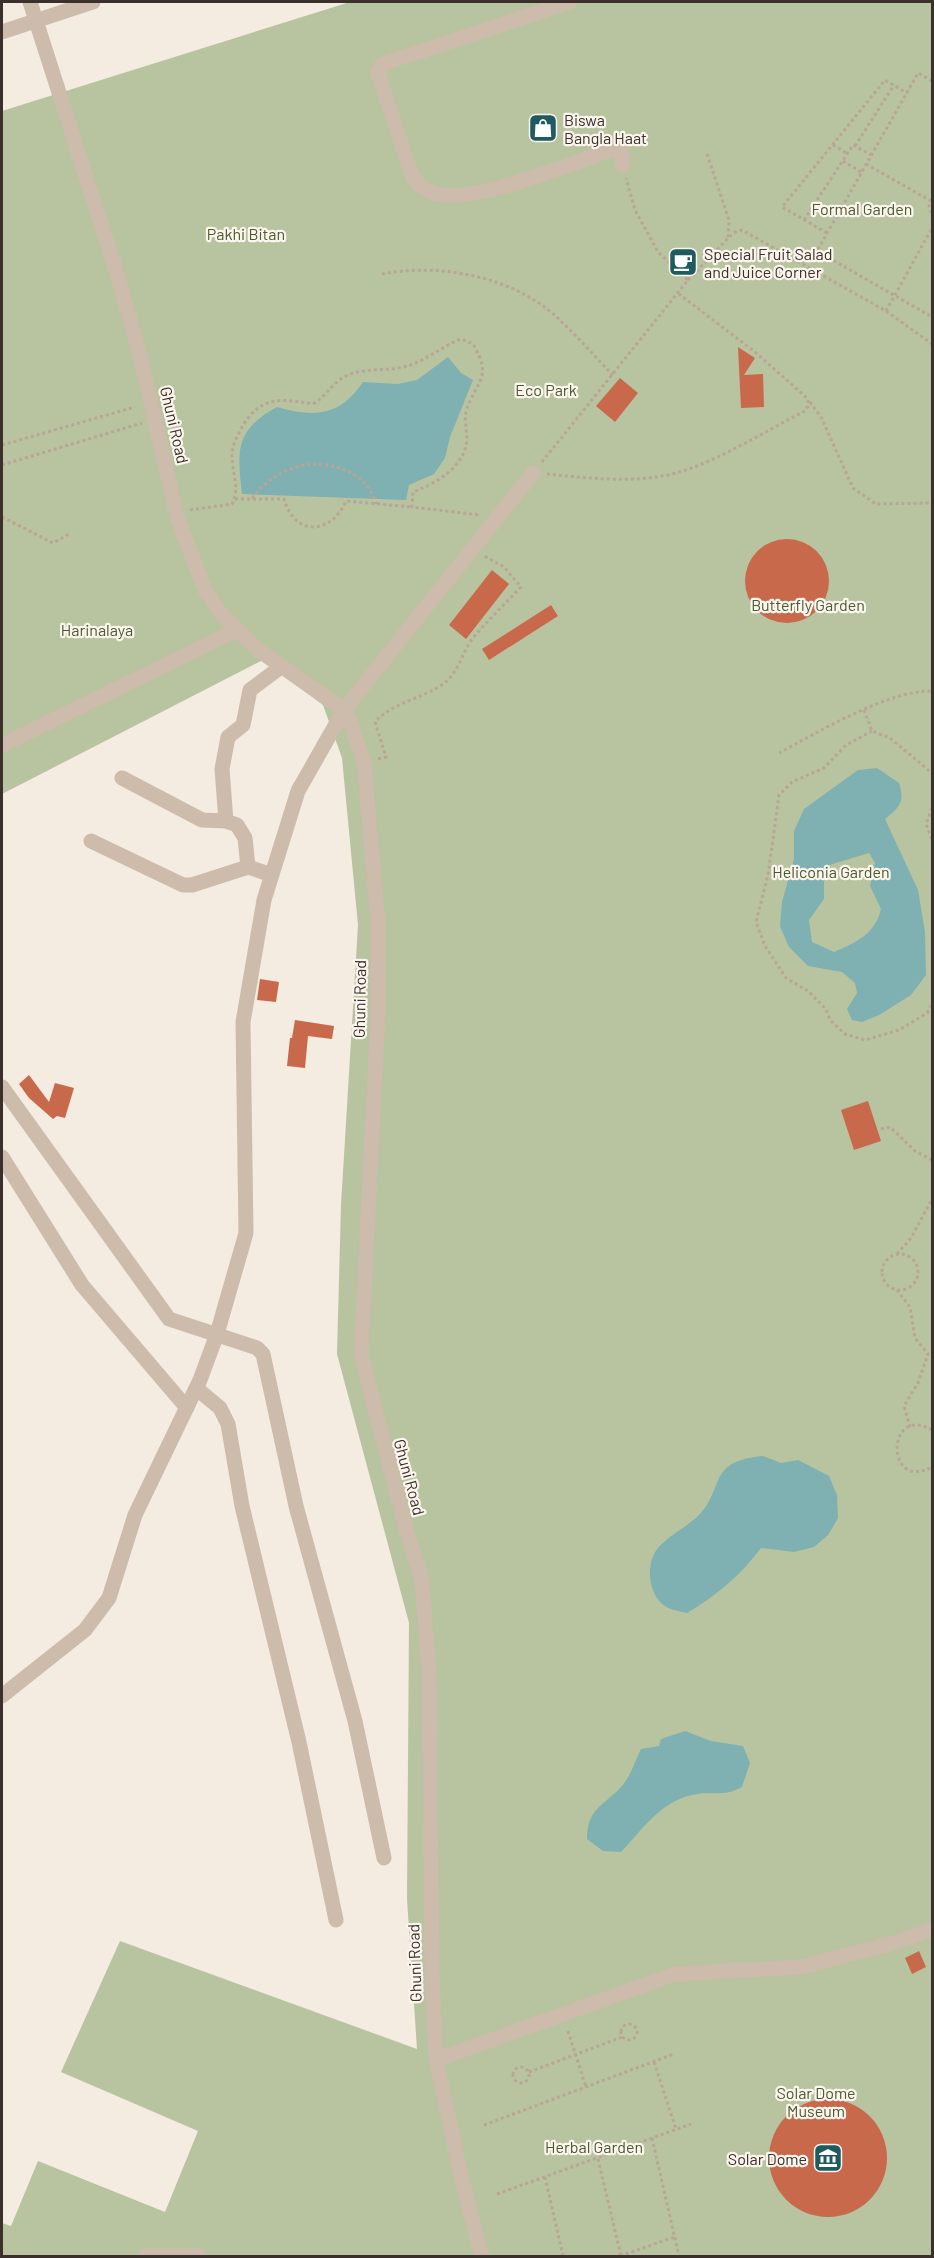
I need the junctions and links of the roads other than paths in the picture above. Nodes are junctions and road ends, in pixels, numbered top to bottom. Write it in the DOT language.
graph roads {
  1 [pos="30,2"];
  2 [pos="93,2"];
  3 [pos="570,2"];
  4 [pos="36,20"];
  5 [pos="2,32"];
  6 [pos="623,165"];
  7 [pos="533,473"];
  8 [pos="237,630"];
  9 [pos="282,666"];
  10 [pos="344,710"];
  11 [pos="2,745"];
  12 [pos="122,778"];
  13 [pos="226,821"];
  14 [pos="91,841"];
  15 [pos="248,867"];
  16 [pos="272,875"];
  17 [pos="2,1087"];
  18 [pos="2,1157"];
  19 [pos="216,1336"];
  20 [pos="198,1384"];
  21 [pos="187,1408"];
  22 [pos="2,1696"];
  23 [pos="384,1858"];
  24 [pos="336,1920"];
  25 [pos="928,1931"];
  26 [pos="436,2060"];
  27 [pos="477,2255"];
  28 [pos="145,2256"];
  29 [pos="200,2256"];
  1 -- 4 [label="street, Ghuni Road"];
  2 -- 4 [label="street"];
  3 -- 6 [label="street"];
  4 -- 5 [label="street"];
  4 -- 8 [label="street, Ghuni Road"];
  7 -- 10 [label="street"];
  8 -- 9 [label="street, Ghuni Road"];
  8 -- 11 [label="street"];
  9 -- 10 [label="street, Ghuni Road"];
  9 -- 13 [label="street"];
  10 -- 16 [label="street"];
  10 -- 26 [label="street, Ghuni Road"];
  12 -- 13 [label="street"];
  13 -- 15 [label="street"];
  14 -- 15 [label="street"];
  15 -- 16 [label="street"];
  16 -- 19 [label="street"];
  17 -- 19 [label="street"];
  18 -- 21 [label="street"];
  19 -- 20 [label="street"];
  19 -- 23 [label="street"];
  20 -- 21 [label="street"];
  20 -- 24 [label="street"];
  21 -- 22 [label="street"];
  25 -- 26 [label="street"];
  26 -- 27 [label="street, Ghuni Road"];
  28 -- 29 [label="street"];
}
